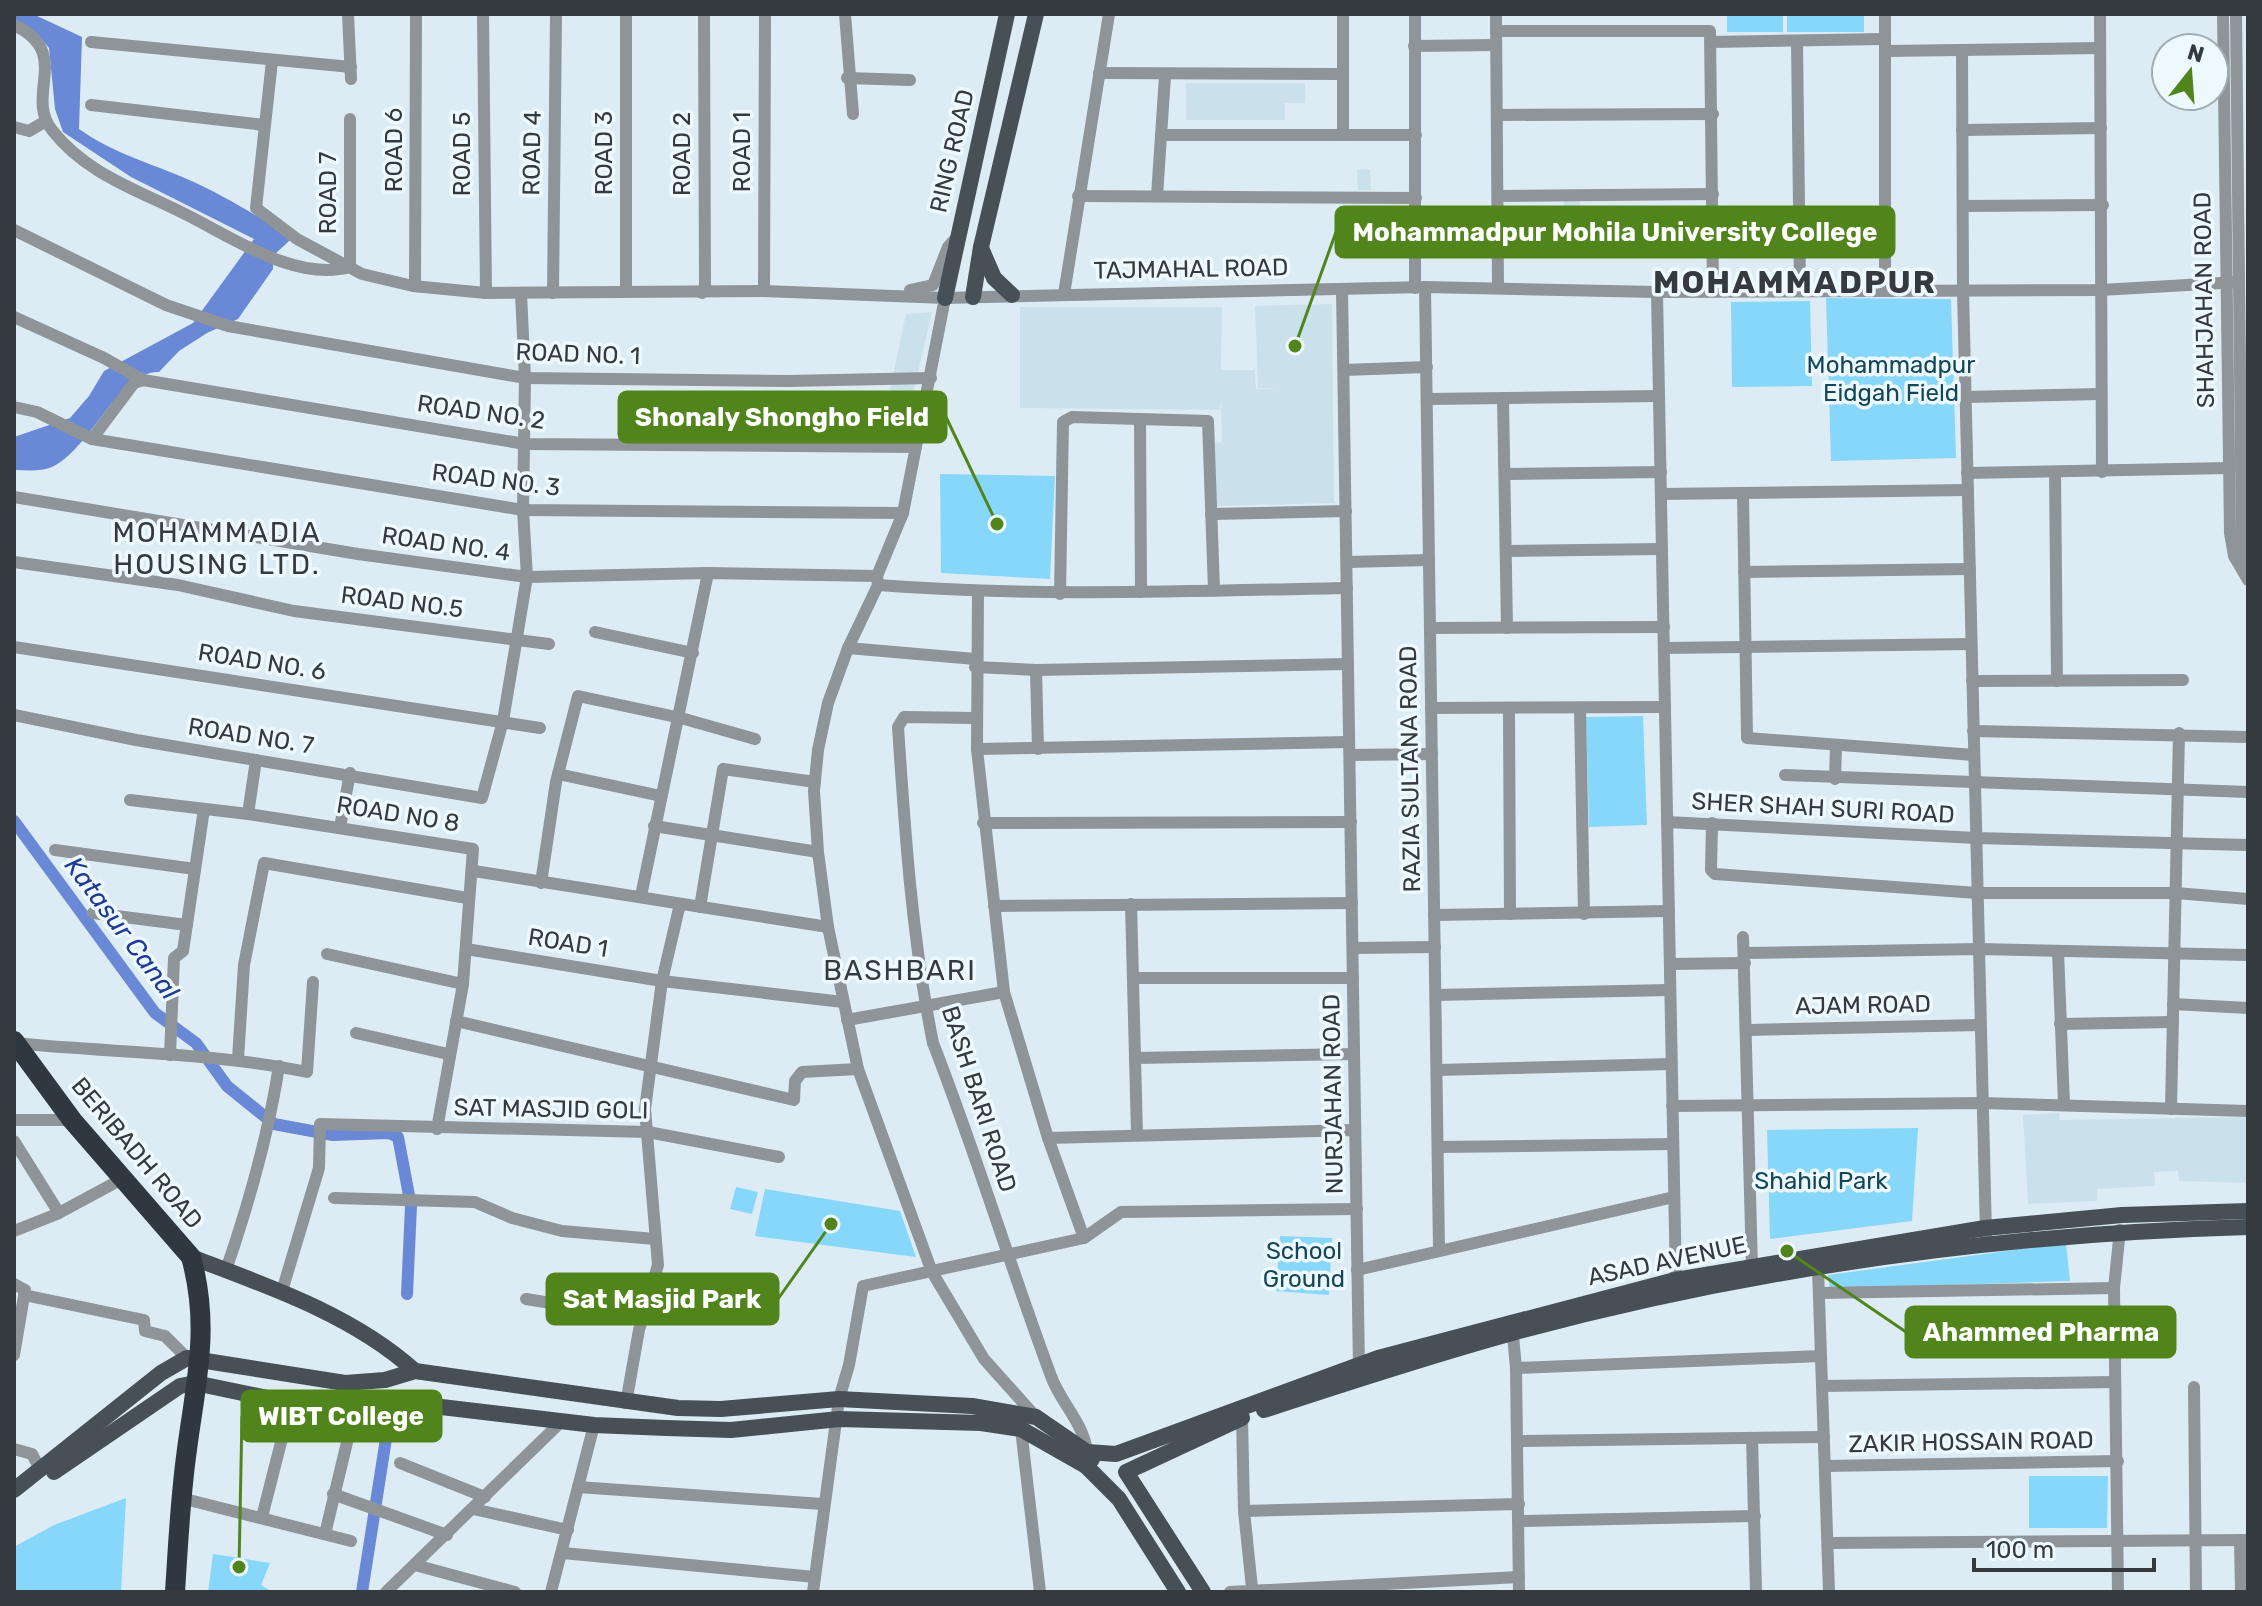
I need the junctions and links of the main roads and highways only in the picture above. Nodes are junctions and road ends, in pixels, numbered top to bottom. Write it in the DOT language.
graph roads {
  1 [pos="1007,14"];
  2 [pos="1036,14"];
  3 [pos="991,87"];
  4 [pos="1016,94"];
  5 [pos="981,247"];
  6 [pos="1012,295"];
  7 [pos="973,297"];
  8 [pos="945,298"];
  9 [pos="15,1042"];
  10 [pos="2248,1211"];
  11 [pos="2248,1227"];
  12 [pos="1986,1236"];
  13 [pos="191,1257"];
  14 [pos="1676,1287"];
  15 [pos="194,1359"];
  16 [pos="415,1371"];
  17 [pos="1359,1371"];
  18 [pos="195,1383"];
  19 [pos="604,1400"];
  20 [pos="599,1425"];
  21 [pos="1116,1454"];
  22 [pos="1090,1458"];
  23 [pos="1129,1470"];
  24 [pos="1106,1482"];
  25 [pos="14,1492"];
  26 [pos="175,1592"];
  27 [pos="1178,1592"];
  28 [pos="1203,1592"];
  1 -- 3 [label="main road, RING ROAD"];
  2 -- 4 [label="main road, RING ROAD"];
  3 -- 4 [label="main road"];
  3 -- 8 [label="main road, RING ROAD"];
  4 -- 5 [label="main road, RING ROAD"];
  5 -- 6 [label="main road"];
  5 -- 7 [label="main road, RING ROAD"];
  9 -- 13 [label="highway, BERIBADH ROAD"];
  10 -- 12 [label="main road, ASAD AVENUE"];
  11 -- 12 [label="main road, ASAD AVENUE"];
  12 -- 14 [label="main road, ASAD AVENUE"];
  12 -- 14 [label="main road, ASAD AVENUE"];
  13 -- 15 [label="highway, BERIBADH ROAD"];
  13 -- 16 [label="main road"];
  14 -- 17 [label="main road, ASAD AVENUE"];
  15 -- 16 [label="main road"];
  15 -- 18 [label="highway, BERIBADH ROAD"];
  15 -- 25 [label="main road"];
  16 -- 19 [label="main road"];
  17 -- 21 [label="main road, ASAD AVENUE"];
  17 -- 23 [label="main road, ASAD AVENUE"];
  18 -- 20 [label="main road"];
  18 -- 25 [label="main road"];
  18 -- 26 [label="highway, BERIBADH ROAD"];
  19 -- 20 [label="main road"];
  19 -- 22 [label="main road"];
  20 -- 22 [label="main road"];
  21 -- 22 [label="main road, ASAD AVENUE"];
  21 -- 23 [label="main road"];
  22 -- 24 [label="main road"];
  23 -- 24 [label="main road, ASAD AVENUE"];
  23 -- 28 [label="main road"];
  24 -- 27 [label="main road"];
}
